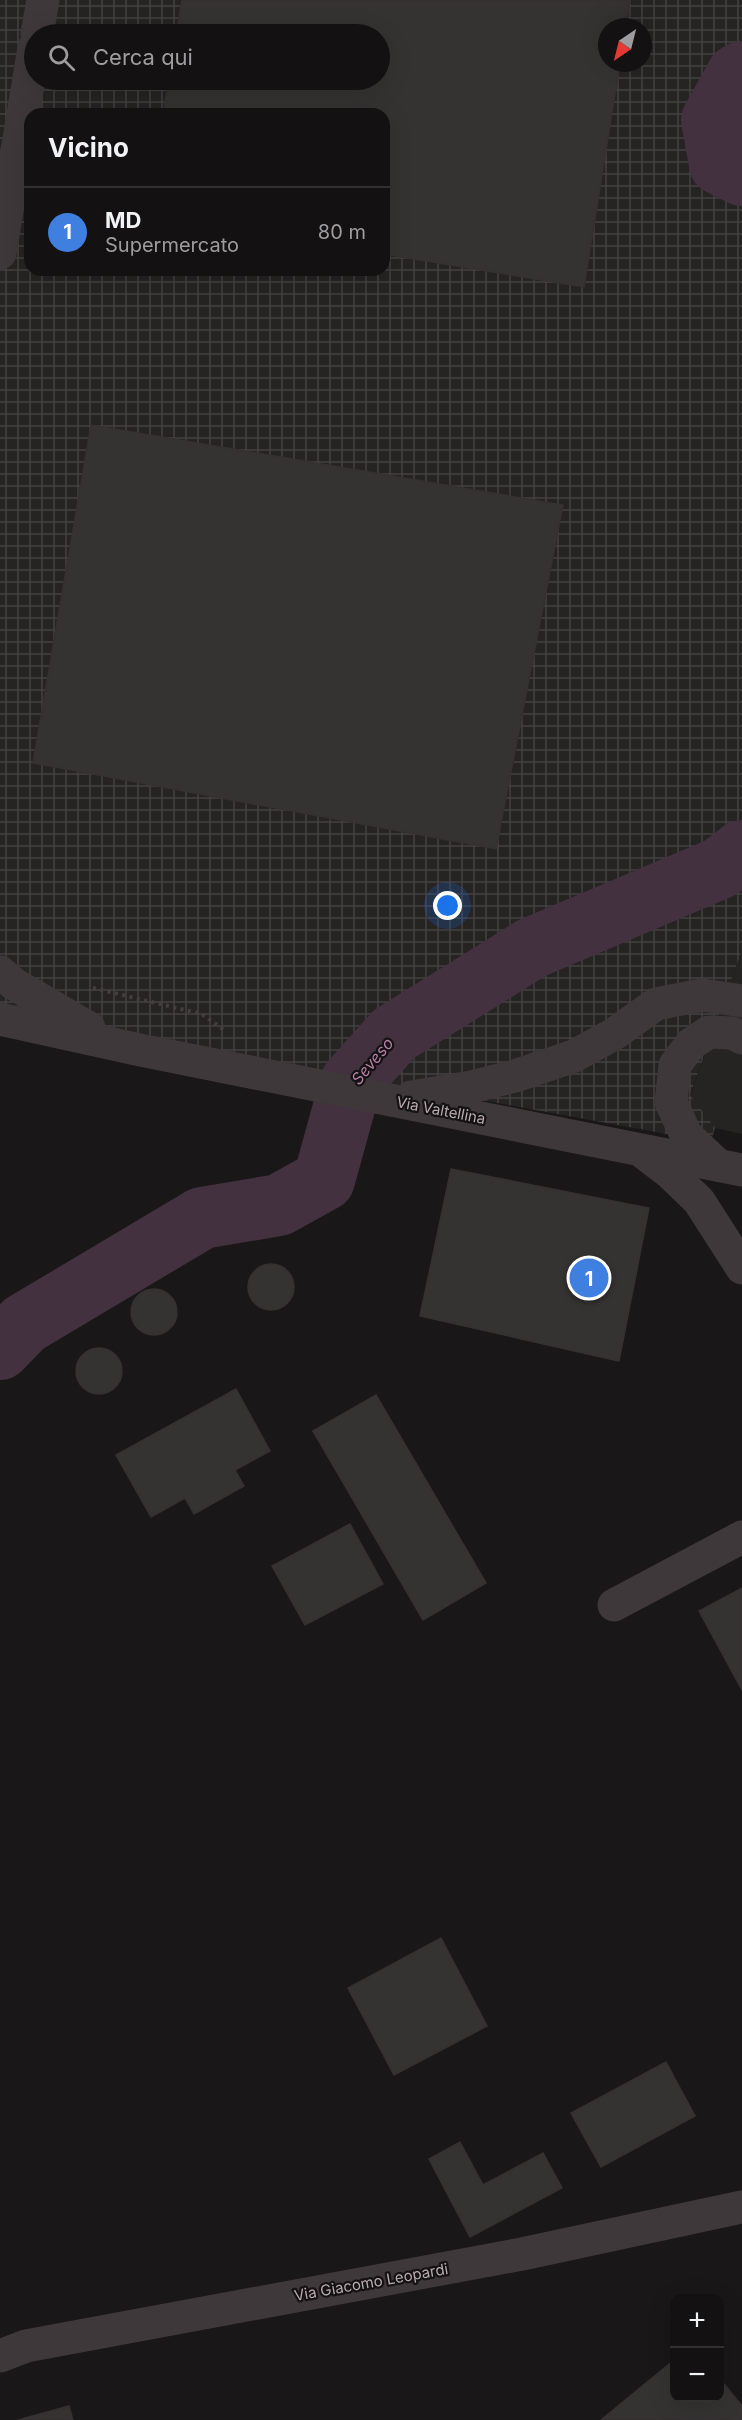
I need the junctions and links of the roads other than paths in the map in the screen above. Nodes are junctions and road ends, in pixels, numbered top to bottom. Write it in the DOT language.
graph roads {
  1 [pos="43,0"];
  2 [pos="39,24"];
  3 [pos="27,90"];
  4 [pos="24,108"];
  5 [pos="24,108"];
  6 [pos="0,253"];
  7 [pos="0,972"];
  8 [pos="742,1001"];
  9 [pos="0,1019"];
  10 [pos="742,1038"];
  11 [pos="140,1050"];
  12 [pos="392,1100"];
  13 [pos="637,1149"];
  14 [pos="730,1168"];
  15 [pos="742,1268"];
  16 [pos="742,1537"];
  17 [pos="614,1605"];
  18 [pos="742,2207"];
  19 [pos="0,2356"];
  1 -- 2 [label="street"];
  3 -- 5 [label="street"];
  4 -- 6 [label="street"];
  7 -- 11 [label="street, Via Valtellina"];
  8 -- 12 [label="street"];
  9 -- 11 [label="street, Via Valtellina"];
  10 -- 14 [label="street"];
  11 -- 12 [label="street, Via Valtellina"];
  12 -- 13 [label="street, Via Valtellina"];
  13 -- 14 [label="street, Via Valtellina"];
  13 -- 15 [label="street"];
  16 -- 17 [label="street"];
  18 -- 19 [label="street, Via Giacomo Leopardi"];
}
